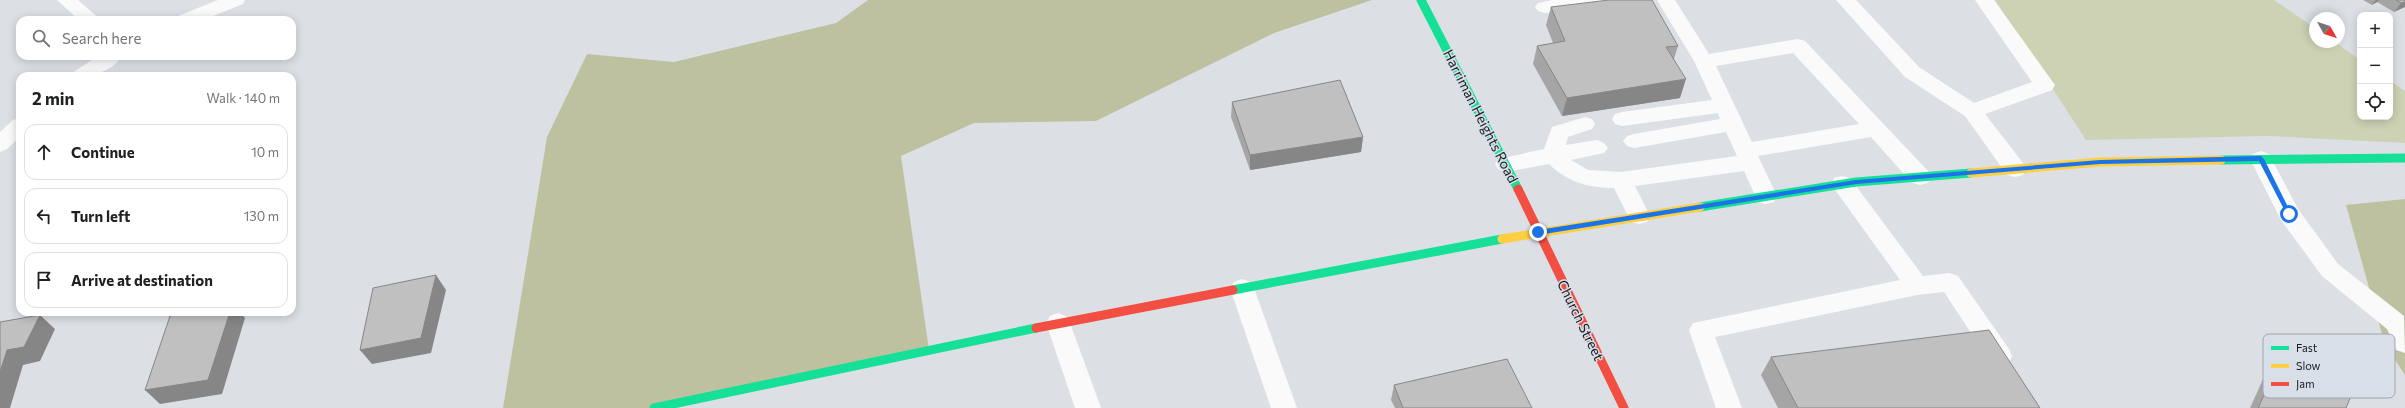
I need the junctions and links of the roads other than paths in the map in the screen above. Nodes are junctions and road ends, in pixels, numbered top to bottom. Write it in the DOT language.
graph roads {
  1 [pos="66,0"];
  2 [pos="236,0"];
  3 [pos="1421,0"];
  4 [pos="1602,0"];
  5 [pos="1666,0"];
  6 [pos="1845,0"];
  7 [pos="1984,0"];
  8 [pos="1546,7"];
  9 [pos="86,16"];
  10 [pos="195,16"];
  11 [pos="106,60"];
  12 [pos="1704,61"];
  13 [pos="88,72"];
  14 [pos="1724,105"];
  15 [pos="1972,111"];
  16 [pos="1622,119"];
  17 [pos="1584,124"];
  18 [pos="1733,124"];
  19 [pos="16,129"];
  20 [pos="1876,129"];
  21 [pos="1634,141"];
  22 [pos="0,144"];
  23 [pos="1597,148"];
  24 [pos="1553,155"];
  25 [pos="1747,156"];
  26 [pos="2405,158"];
  27 [pos="2261,159"];
  28 [pos="1506,164"];
  29 [pos="2015,169"];
  30 [pos="1920,176"];
  31 [pos="1621,180"];
  32 [pos="1842,184"];
  33 [pos="1766,196"];
  34 [pos="1639,216"];
  35 [pos="1538,232"];
  36 [pos="1917,286"];
  37 [pos="1242,288"];
  38 [pos="1058,323"];
  39 [pos="2405,343"];
  40 [pos="2012,372"];
  41 [pos="654,408"];
  42 [pos="1088,408"];
  43 [pos="1284,408"];
  44 [pos="1624,408"];
  45 [pos="1729,408"];
  1 -- 9 [label="street"];
  2 -- 10 [label="street"];
  3 -- 28 [label="main road, Harriman Heights Road"];
  4 -- 8 [label="street"];
  5 -- 12 [label="street"];
  6 -- 15 [label="street"];
  7 -- 15 [label="street"];
  11 -- 13 [label="street"];
  12 -- 14 [label="street"];
  12 -- 20 [label="street"];
  14 -- 16 [label="street"];
  14 -- 18 [label="street"];
  15 -- 29 [label="street"];
  17 -- 24 [label="street"];
  18 -- 21 [label="street"];
  18 -- 25 [label="street"];
  19 -- 22 [label="street"];
  20 -- 25 [label="street"];
  20 -- 30 [label="street"];
  23 -- 24 [label="street"];
  24 -- 28 [label="street"];
  24 -- 31 [label="street"];
  25 -- 31 [label="street"];
  25 -- 33 [label="street"];
  26 -- 27 [label="main road"];
  27 -- 29 [label="main road"];
  27 -- 39 [label="street"];
  28 -- 35 [label="main road, Harriman Heights Road"];
  29 -- 30 [label="main road"];
  30 -- 32 [label="main road"];
  31 -- 34 [label="street"];
  32 -- 33 [label="main road"];
  32 -- 36 [label="street"];
  33 -- 34 [label="main road"];
  34 -- 35 [label="main road"];
  35 -- 37 [label="main road"];
  35 -- 44 [label="main road, Church Street"];
  36 -- 40 [label="street"];
  36 -- 45 [label="street"];
  37 -- 38 [label="main road"];
  37 -- 43 [label="street"];
  38 -- 41 [label="main road"];
  38 -- 42 [label="street"];
}
